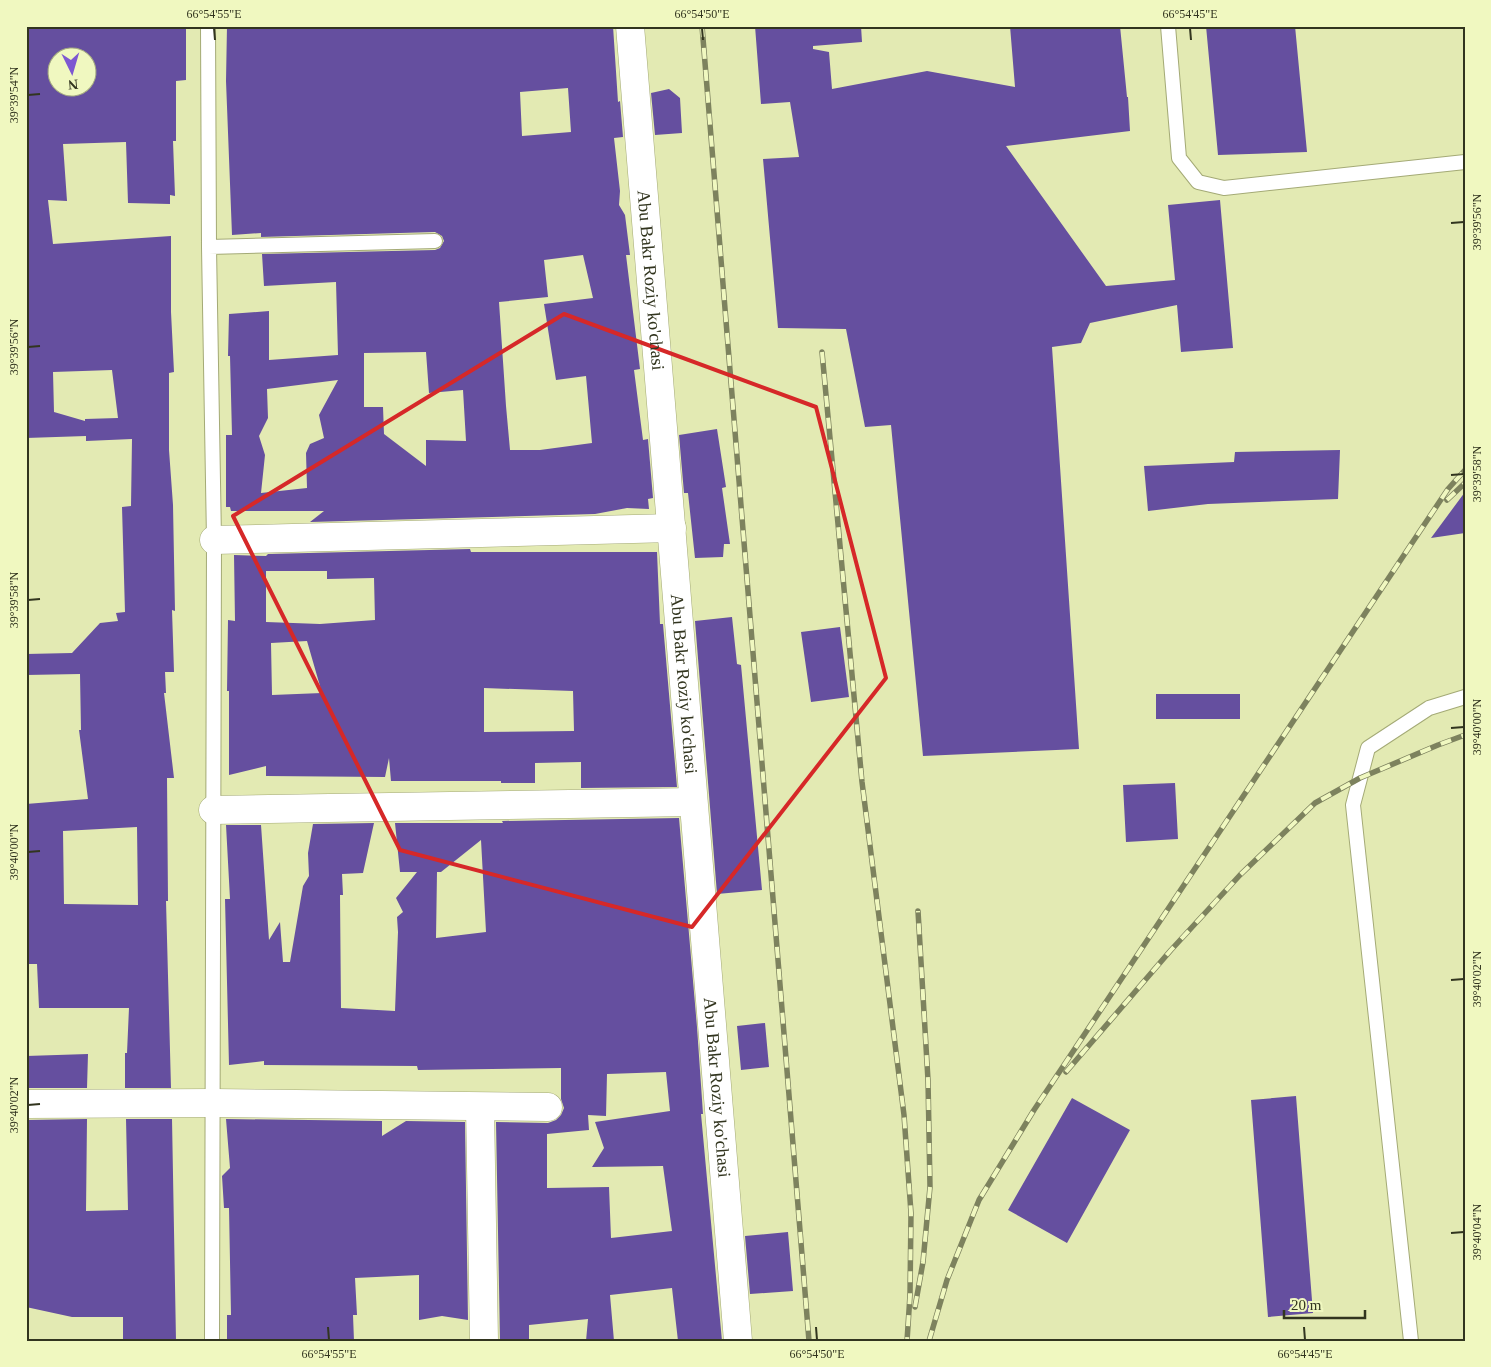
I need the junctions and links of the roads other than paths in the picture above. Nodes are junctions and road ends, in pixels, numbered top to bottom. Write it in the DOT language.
graph roads {
  1 [pos="208,26"];
  2 [pos="630,26"];
  3 [pos="1168,26"];
  4 [pos="1465,162"];
  5 [pos="435,241"];
  6 [pos="209,247"];
  7 [pos="672,528"];
  8 [pos="214,540"];
  9 [pos="1465,697"];
  10 [pos="693,802"];
  11 [pos="213,810"];
  12 [pos="213,1103"];
  13 [pos="26,1104"];
  14 [pos="480,1107"];
  15 [pos="548,1107"];
  16 [pos="212,1341"];
  17 [pos="484,1341"];
  18 [pos="738,1341"];
  19 [pos="1411,1341"];
  1 -- 6 [label="lane"];
  2 -- 7 [label="street, Abu Bakr Roziy ko'chasi"];
  3 -- 4 [label="lane"];
  5 -- 6 [label="lane"];
  6 -- 8 [label="lane"];
  7 -- 8 [label="street"];
  7 -- 10 [label="street, Abu Bakr Roziy ko'chasi"];
  8 -- 11 [label="lane"];
  9 -- 19 [label="lane"];
  10 -- 11 [label="street"];
  10 -- 18 [label="street, Abu Bakr Roziy ko'chasi"];
  11 -- 12 [label="lane"];
  12 -- 13 [label="street"];
  12 -- 14 [label="street"];
  12 -- 16 [label="lane"];
  14 -- 15 [label="street"];
  14 -- 17 [label="street"];
}
